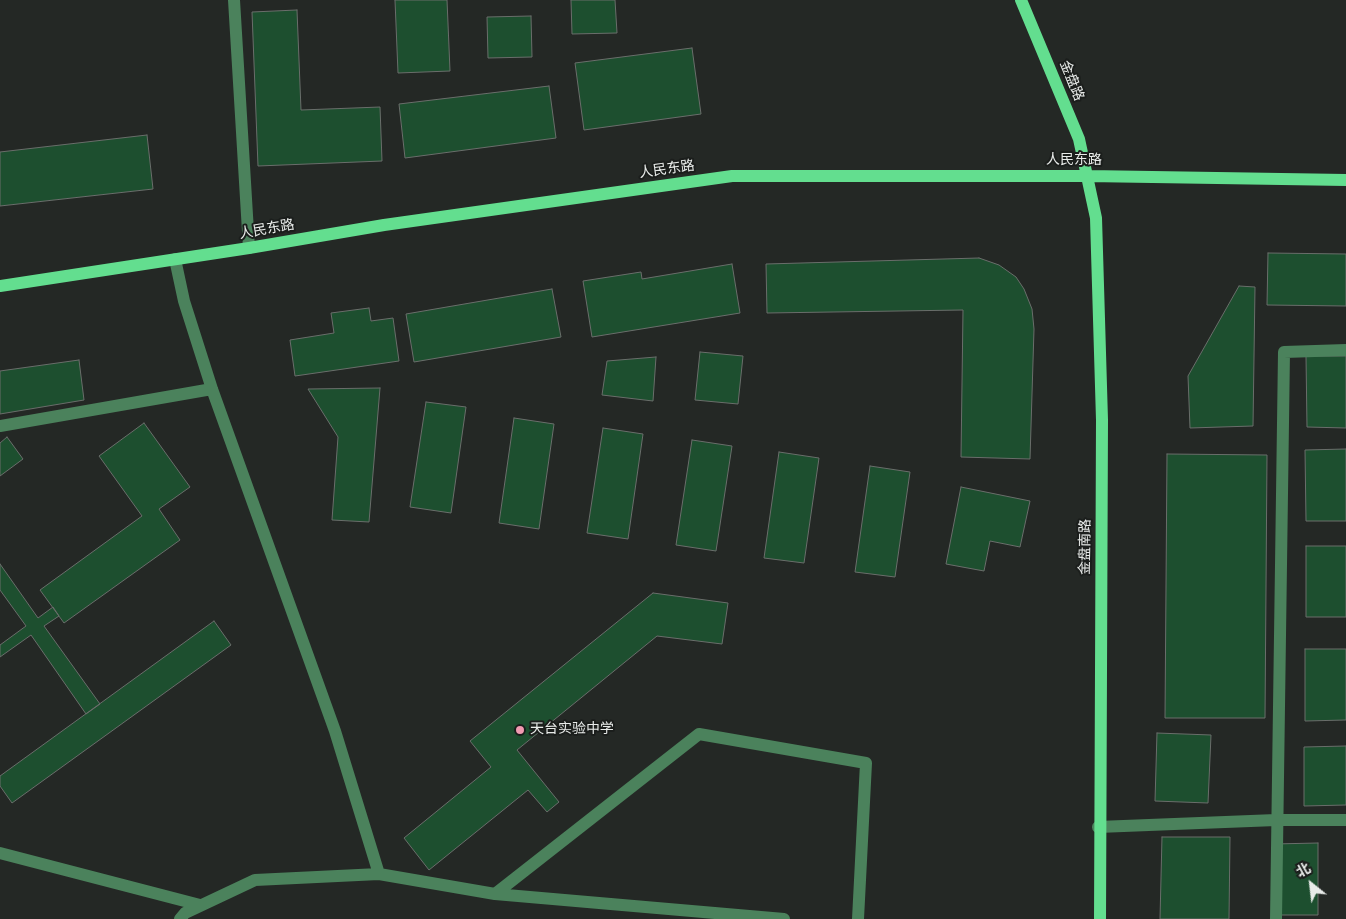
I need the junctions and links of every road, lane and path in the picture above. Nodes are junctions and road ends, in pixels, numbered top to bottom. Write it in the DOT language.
graph roads {
  1 [pos="234,0"];
  2 [pos="1022,0"];
  3 [pos="1088,176"];
  4 [pos="1346,180"];
  5 [pos="249,248"];
  6 [pos="175,259"];
  7 [pos="0,286"];
  8 [pos="1346,350"];
  9 [pos="212,389"];
  10 [pos="0,426"];
  11 [pos="1276,820"];
  12 [pos="1346,820"];
  13 [pos="1098,828"];
  14 [pos="0,853"];
  15 [pos="379,874"];
  16 [pos="495,894"];
  17 [pos="200,906"];
  18 [pos="180,919"];
  19 [pos="784,919"];
  20 [pos="858,919"];
  21 [pos="1100,919"];
  22 [pos="1276,919"];
  1 -- 5 [label="street"];
  2 -- 3 [label="main road, 金盘路"];
  3 -- 4 [label="main road, 人民东路"];
  3 -- 5 [label="main road, 人民东路"];
  3 -- 13 [label="main road, 金盘南路"];
  5 -- 6 [label="main road, 人民东路"];
  6 -- 7 [label="main road, 人民东路"];
  6 -- 9 [label="street"];
  8 -- 11 [label="street"];
  9 -- 10 [label="street"];
  9 -- 15 [label="street"];
  11 -- 12 [label="street"];
  11 -- 13 [label="street"];
  11 -- 22 [label="street"];
  13 -- 21 [label="main road, 金盘南路"];
  14 -- 17 [label="street"];
  15 -- 16 [label="street"];
  15 -- 17 [label="street"];
  16 -- 19 [label="street"];
  16 -- 20 [label="street"];
  17 -- 18 [label="street"];
}
